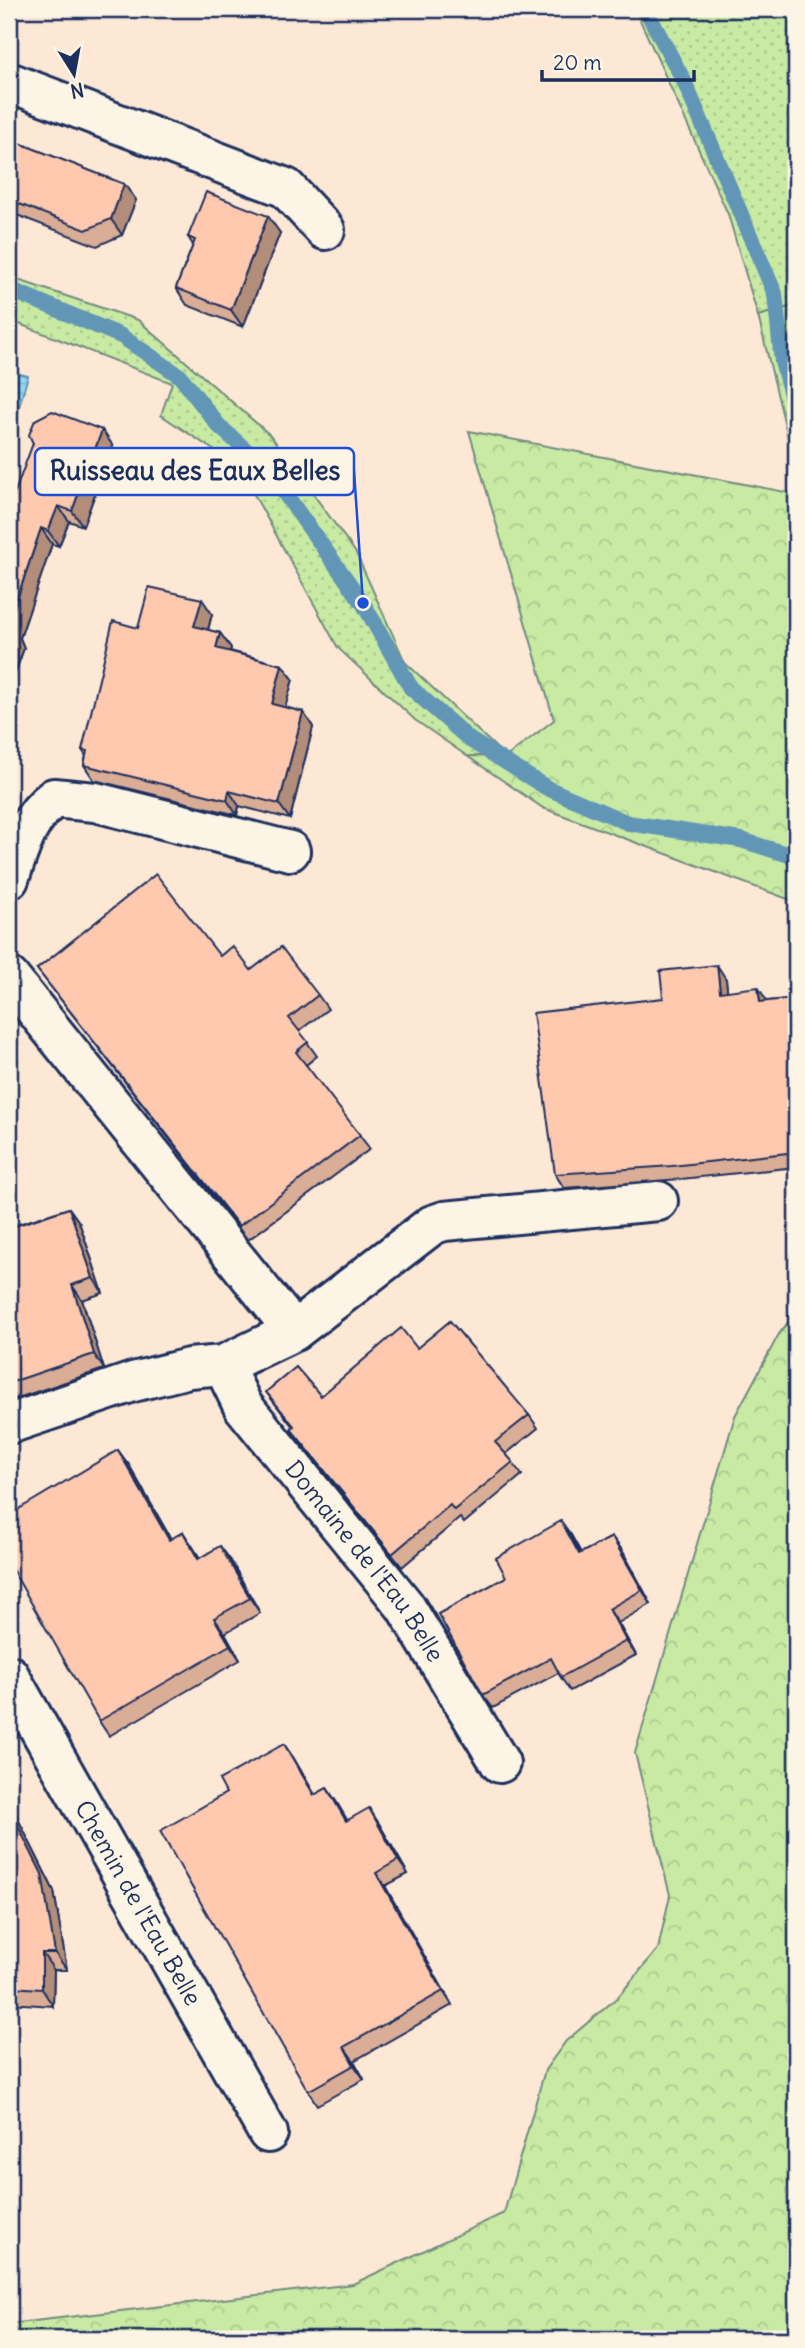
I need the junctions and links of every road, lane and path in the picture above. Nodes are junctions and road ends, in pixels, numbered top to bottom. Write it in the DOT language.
graph roads {
  1 [pos="9,82"];
  2 [pos="325,230"];
  3 [pos="290,851"];
  4 [pos="9,879"];
  5 [pos="9,977"];
  6 [pos="658,1201"];
  7 [pos="294,1331"];
  8 [pos="223,1365"];
  9 [pos="9,1424"];
  10 [pos="9,1675"];
  11 [pos="500,1763"];
  12 [pos="268,2133"];
  1 -- 2 [label="street"];
  3 -- 4 [label="street"];
  5 -- 7 [label="street"];
  6 -- 7 [label="street"];
  7 -- 8 [label="street"];
  8 -- 9 [label="street"];
  8 -- 11 [label="street, Domaine de l'Eau Belle"];
  10 -- 12 [label="street, Chemin de l'Eau Belle"];
}
